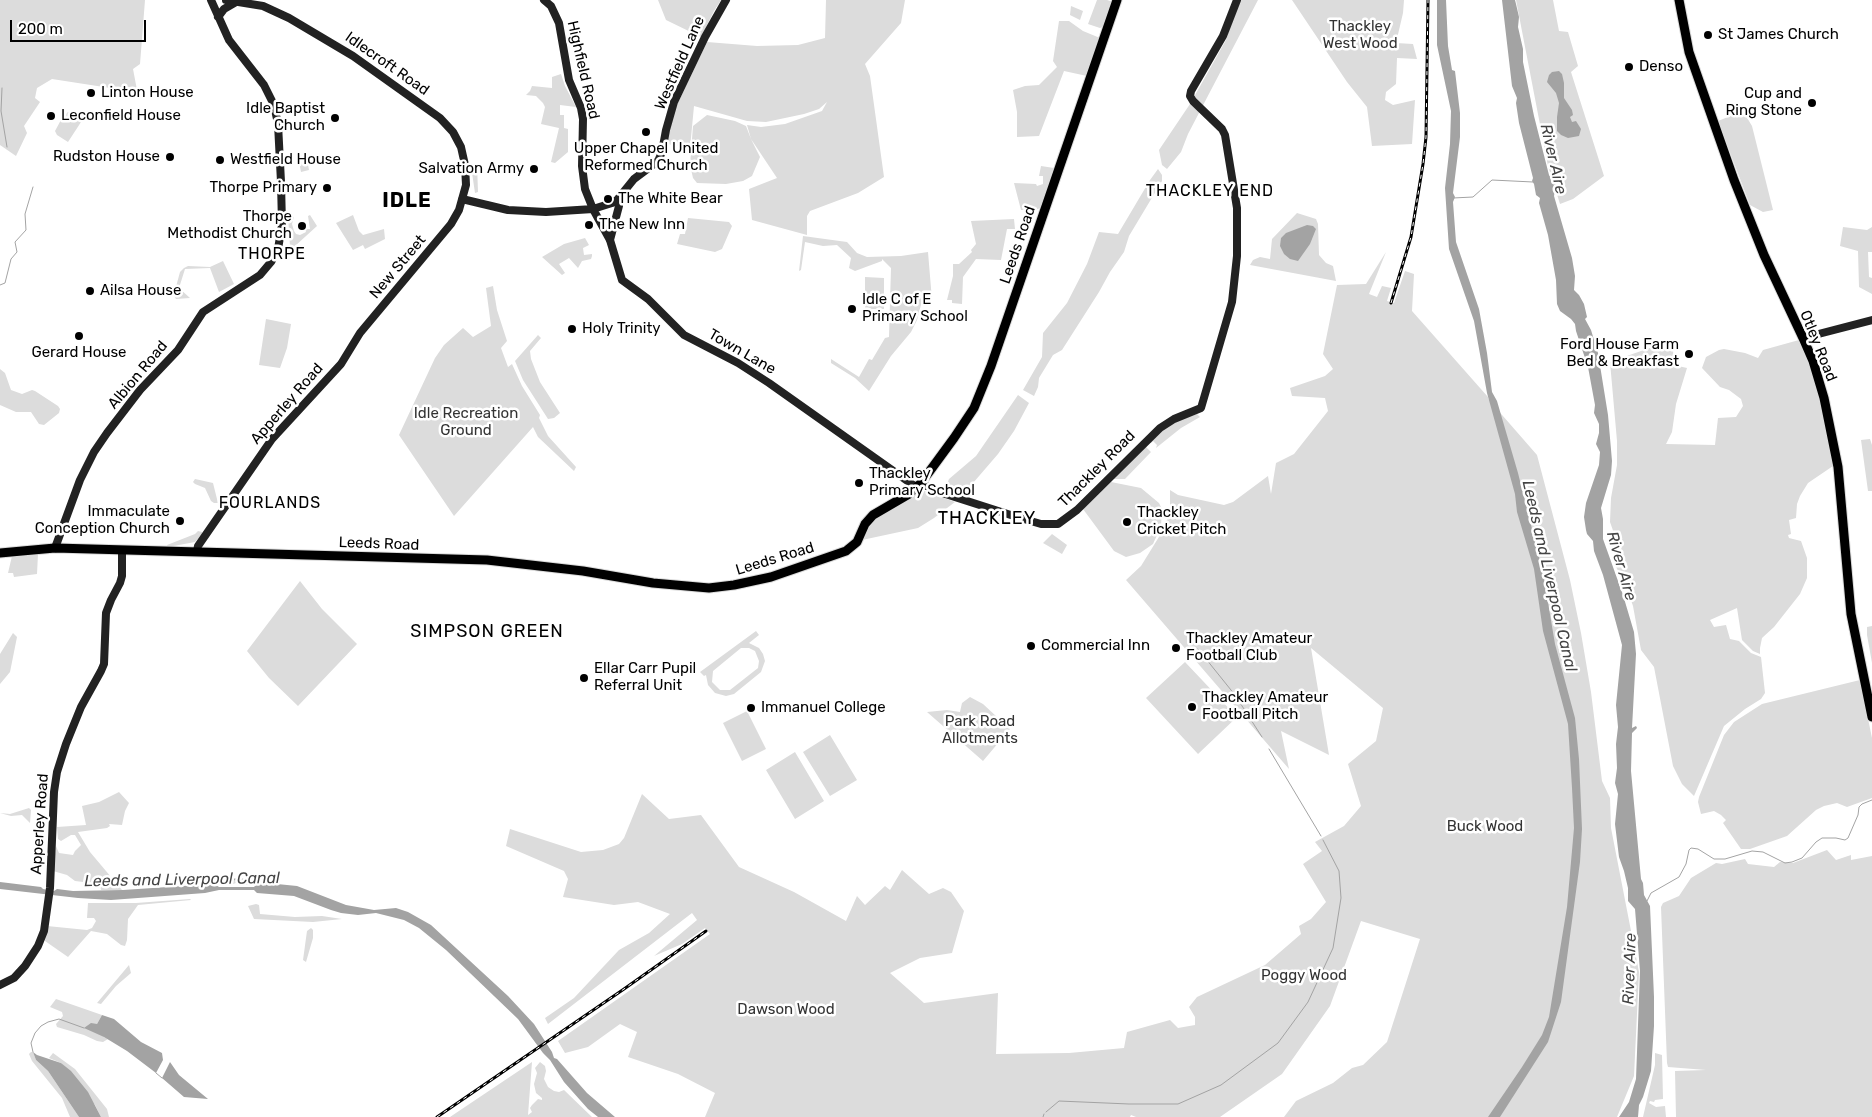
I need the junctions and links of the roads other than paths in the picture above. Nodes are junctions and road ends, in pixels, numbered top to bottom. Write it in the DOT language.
graph roads {
  1 [pos="226,0"];
  2 [pos="544,0"];
  3 [pos="726,0"];
  4 [pos="1117,0"];
  5 [pos="1237,0"];
  6 [pos="1679,0"];
  7 [pos="236,2"];
  8 [pos="213,3"];
  9 [pos="218,18"];
  10 [pos="462,199"];
  11 [pos="617,200"];
  12 [pos="593,208"];
  13 [pos="610,240"];
  14 [pos="1872,320"];
  15 [pos="1803,338"];
  16 [pos="349,350"];
  17 [pos="919,485"];
  18 [pos="55,548"];
  19 [pos="122,550"];
  20 [pos="196,551"];
  21 [pos="0,553"];
  22 [pos="1872,717"];
  23 [pos="0,986"];
  1 -- 7 [label="street, Idlecroft Road"];
  2 -- 12 [label="street, Highfield Road"];
  3 -- 11 [label="street, Westfield Lane"];
  4 -- 17 [label="main road, Leeds Road"];
  5 -- 17 [label="street, Thackley Road"];
  6 -- 15 [label="main road, Otley Road"];
  7 -- 8 [label="street, Idlecroft Road"];
  7 -- 9 [label="street"];
  7 -- 10 [label="street, Idlecroft Road"];
  8 -- 9 [label="street"];
  9 -- 18 [label="street, Albion Road"];
  10 -- 12 [label="street"];
  10 -- 16 [label="street, New Street"];
  11 -- 12 [label="street"];
  11 -- 13 [label="street"];
  12 -- 13 [label="street, Town Lane"];
  13 -- 17 [label="street, Town Lane"];
  14 -- 15 [label="street"];
  15 -- 22 [label="main road, Otley Road"];
  16 -- 20 [label="street, Apperley Road"];
  17 -- 20 [label="main road, Leeds Road"];
  18 -- 19 [label="main road, Leeds Road"];
  18 -- 21 [label="main road, Leeds Road"];
  19 -- 20 [label="main road, Leeds Road"];
  19 -- 23 [label="street, Apperley Road"];
}
